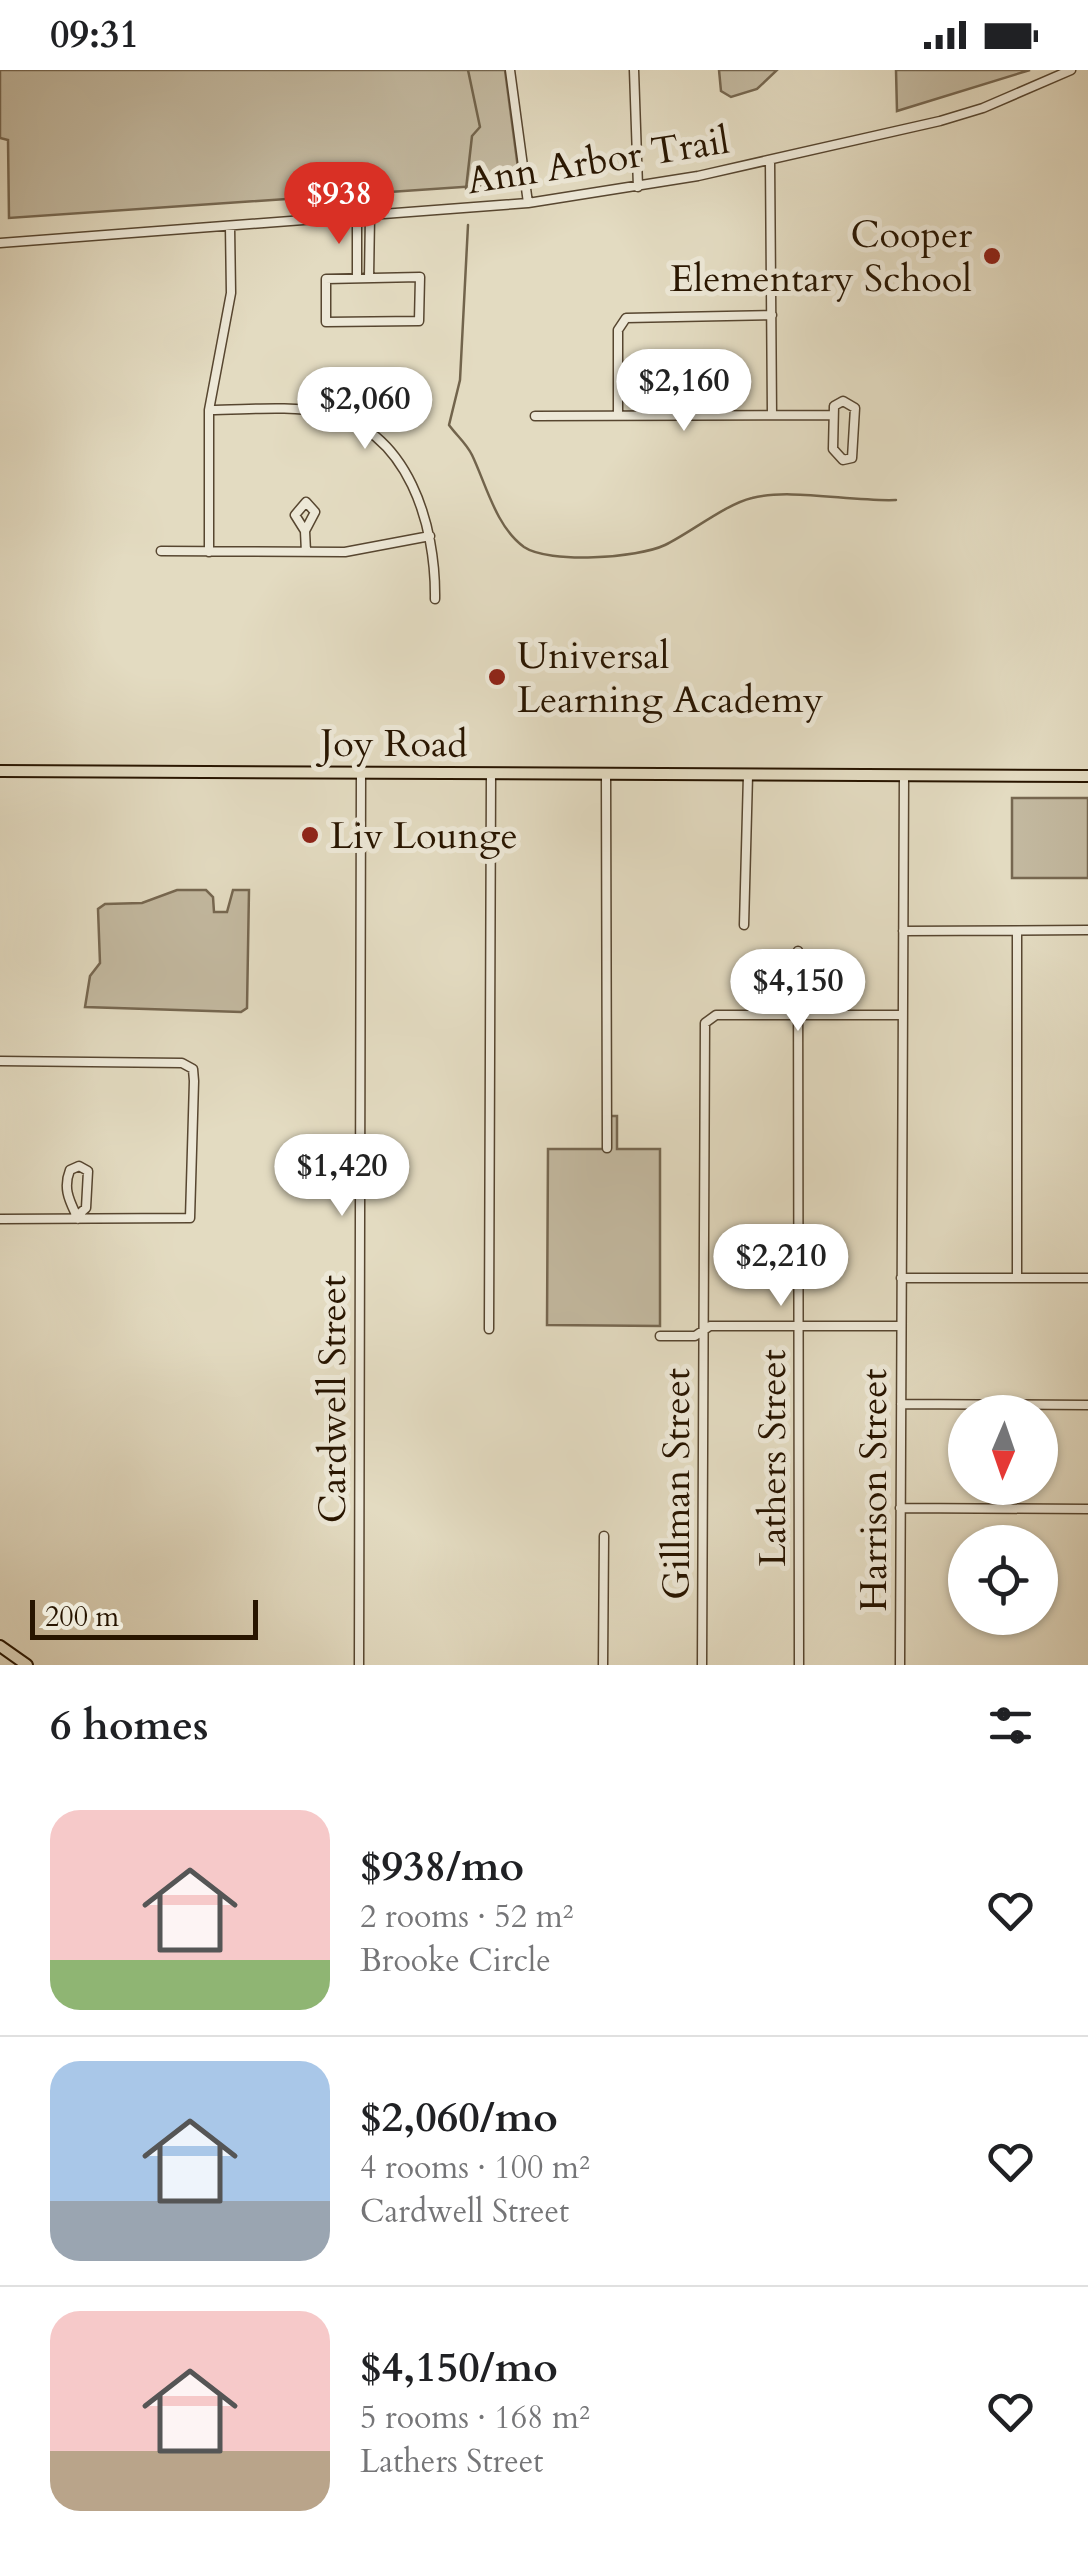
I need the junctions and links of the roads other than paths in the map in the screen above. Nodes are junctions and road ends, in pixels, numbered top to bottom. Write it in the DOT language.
graph roads {
  1 [pos="510,70"];
  2 [pos="634,70"];
  3 [pos="1072,70"];
  4 [pos="770,160"];
  5 [pos="638,187"];
  6 [pos="528,203"];
  7 [pos="357,216"];
  8 [pos="370,216"];
  9 [pos="230,226"];
  10 [pos="0,243"];
  11 [pos="358,278"];
  12 [pos="369,278"];
  13 [pos="772,316"];
  14 [pos="209,410"];
  15 [pos="618,415"];
  16 [pos="772,415"];
  17 [pos="832,415"];
  18 [pos="535,416"];
  19 [pos="306,531"];
  20 [pos="430,536"];
  21 [pos="161,551"];
  22 [pos="208,552"];
  23 [pos="306,552"];
  24 [pos="436,599"];
  25 [pos="0,771"];
  26 [pos="361,773"];
  27 [pos="491,774"];
  28 [pos="606,774"];
  29 [pos="748,775"];
  30 [pos="904,776"];
  31 [pos="1088,776"];
  32 [pos="744,926"];
  33 [pos="1088,930"];
  34 [pos="903,931"];
  35 [pos="1018,931"];
  36 [pos="798,951"];
  37 [pos="801,1015"];
  38 [pos="902,1015"];
  39 [pos="0,1062"];
  40 [pos="606,1148"];
  41 [pos="78,1217"];
  42 [pos="0,1218"];
  43 [pos="901,1278"];
  44 [pos="1017,1278"];
  45 [pos="1088,1278"];
  46 [pos="800,1326"];
  47 [pos="901,1326"];
  48 [pos="489,1329"];
  49 [pos="704,1330"];
  50 [pos="660,1336"];
  51 [pos="901,1404"];
  52 [pos="1088,1405"];
  53 [pos="900,1508"];
  54 [pos="1088,1508"];
  55 [pos="604,1536"];
  56 [pos="0,1646"];
  57 [pos="27,1665"];
  58 [pos="359,1665"];
  59 [pos="604,1665"];
  60 [pos="702,1665"];
  61 [pos="799,1665"];
  62 [pos="900,1665"];
  1 -- 6 [label="street"];
  2 -- 5 [label="street"];
  3 -- 4 [label="street, Ann Arbor Trail"];
  4 -- 5 [label="street, Ann Arbor Trail"];
  4 -- 13 [label="street"];
  5 -- 6 [label="street, Ann Arbor Trail"];
  6 -- 8 [label="street, Ann Arbor Trail"];
  7 -- 8 [label="street, Ann Arbor Trail"];
  7 -- 9 [label="street, Ann Arbor Trail"];
  7 -- 11 [label="street"];
  8 -- 12 [label="street"];
  9 -- 10 [label="street, Ann Arbor Trail"];
  9 -- 14 [label="street"];
  11 -- 12 [label="street"];
  11 -- 12 [label="street"];
  13 -- 15 [label="street"];
  13 -- 16 [label="street"];
  14 -- 20 [label="street"];
  14 -- 22 [label="street"];
  15 -- 16 [label="street"];
  15 -- 18 [label="street"];
  16 -- 17 [label="street"];
  17 -- 17 [label="street"];
  19 -- 23 [label="street"];
  20 -- 23 [label="street"];
  20 -- 24 [label="street"];
  21 -- 22 [label="street"];
  22 -- 23 [label="street"];
  25 -- 26 [label="main road, Joy Road"];
  26 -- 27 [label="main road, Joy Road"];
  26 -- 58 [label="street, Cardwell Street"];
  27 -- 28 [label="main road, Joy Road"];
  27 -- 48 [label="street"];
  28 -- 29 [label="main road, Joy Road"];
  28 -- 40 [label="street"];
  29 -- 30 [label="main road, Joy Road"];
  29 -- 32 [label="street"];
  30 -- 31 [label="main road, Joy Road"];
  30 -- 34 [label="street, Harrison Street"];
  33 -- 35 [label="street"];
  34 -- 35 [label="street"];
  34 -- 38 [label="street, Harrison Street"];
  35 -- 44 [label="street"];
  36 -- 37 [label="street, Lathers Street"];
  37 -- 38 [label="street"];
  37 -- 46 [label="street, Lathers Street"];
  37 -- 49 [label="street, Gillman Street"];
  38 -- 43 [label="street, Harrison Street"];
  39 -- 41 [label="street"];
  41 -- 41 [label="street"];
  41 -- 42 [label="street"];
  43 -- 44 [label="street"];
  43 -- 47 [label="street, Harrison Street"];
  44 -- 45 [label="street"];
  46 -- 47 [label="street"];
  46 -- 49 [label="street"];
  46 -- 61 [label="street, Lathers Street"];
  47 -- 51 [label="street, Harrison Street"];
  49 -- 50 [label="street"];
  49 -- 60 [label="street, Gillman Street"];
  51 -- 52 [label="street"];
  51 -- 53 [label="street, Harrison Street"];
  53 -- 54 [label="street"];
  53 -- 62 [label="street, Harrison Street"];
  55 -- 59 [label="street"];
  56 -- 57 [label="main road"];
}
